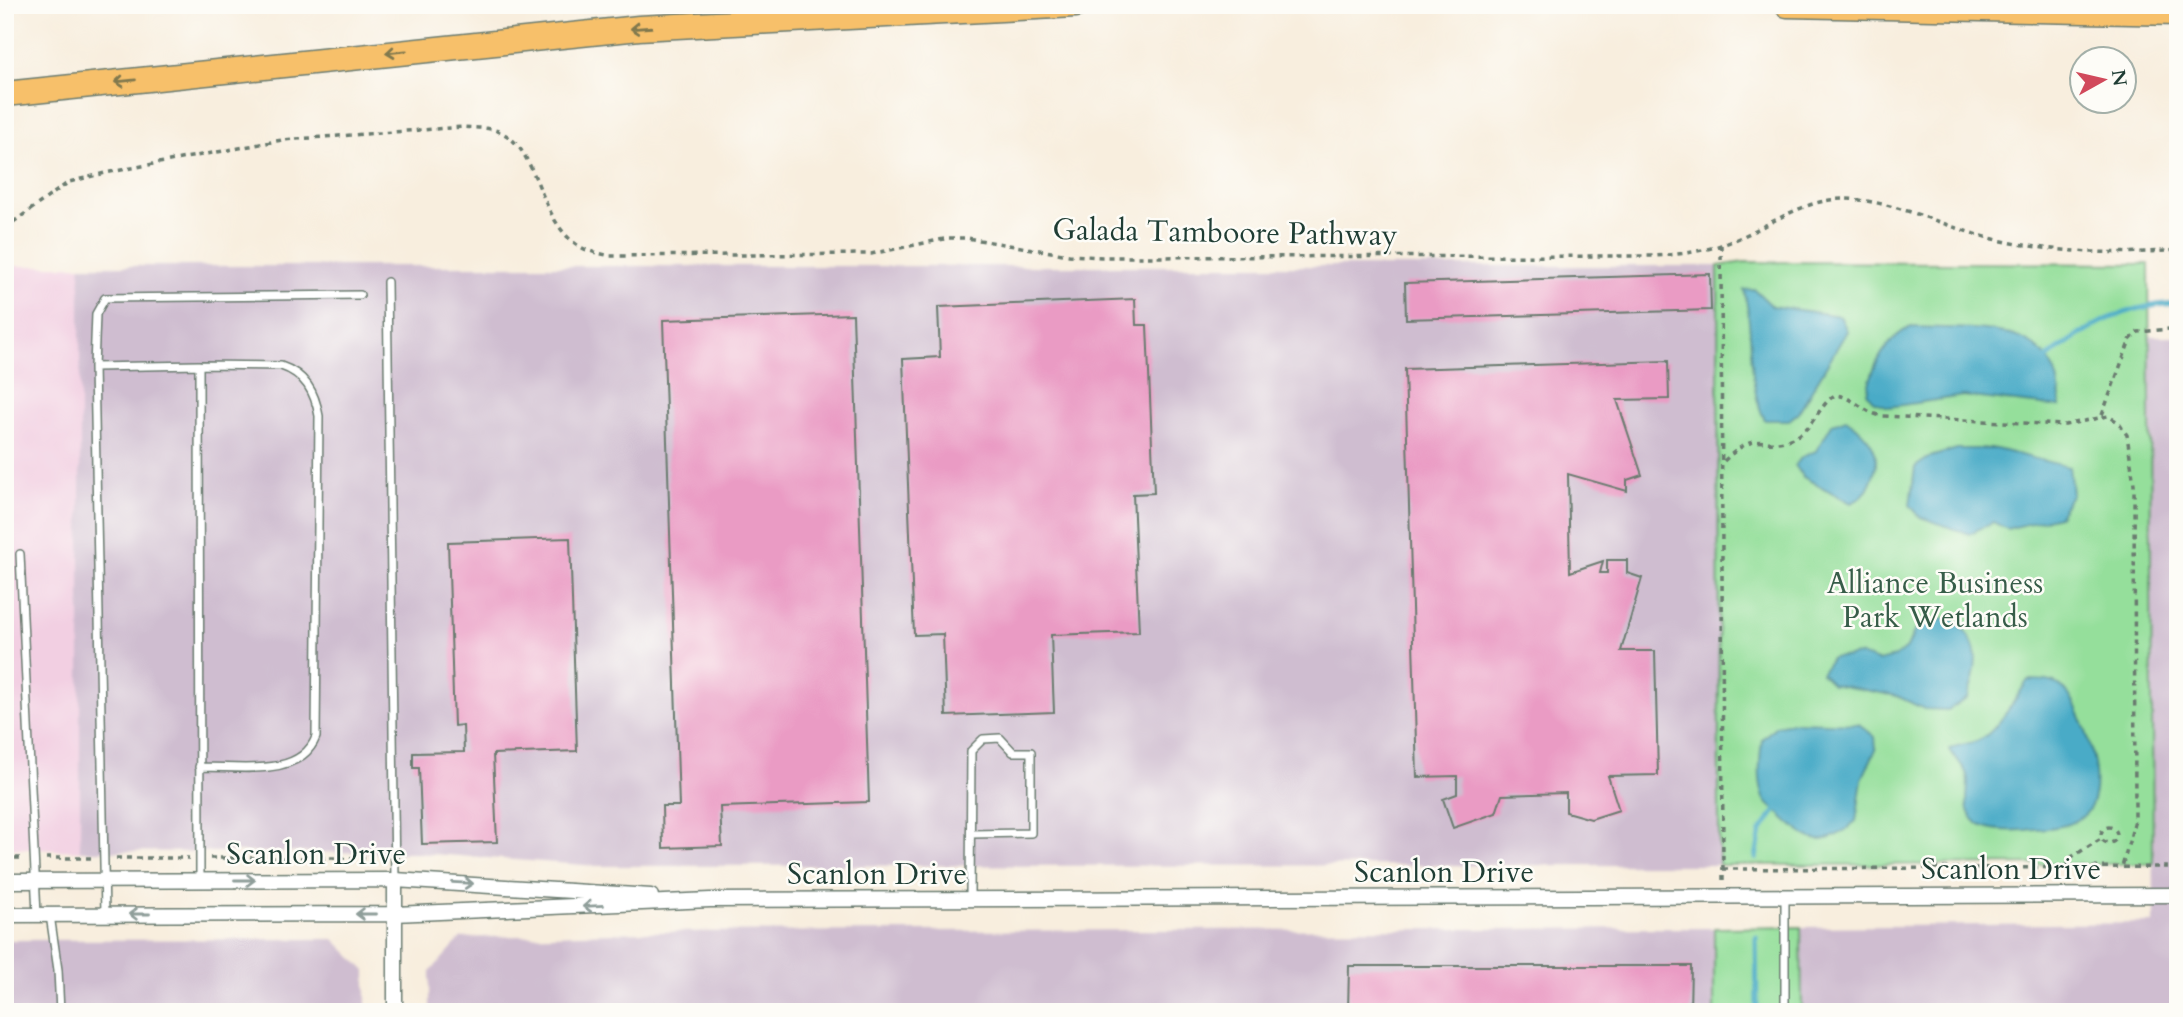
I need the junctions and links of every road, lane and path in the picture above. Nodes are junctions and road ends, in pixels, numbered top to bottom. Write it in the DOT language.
graph roads {
  1 [pos="1076,5"];
  2 [pos="1787,5"];
  3 [pos="2178,13"];
  4 [pos="5,94"];
  5 [pos="5,228"];
  6 [pos="1721,245"];
  7 [pos="2178,250"];
  8 [pos="387,282"];
  9 [pos="360,295"];
  10 [pos="2178,328"];
  11 [pos="199,365"];
  12 [pos="94,367"];
  13 [pos="2102,415"];
  14 [pos="1724,460"];
  15 [pos="20,554"];
  16 [pos="199,767"];
  17 [pos="971,834"];
  18 [pos="2116,838"];
  19 [pos="2101,839"];
  20 [pos="2129,841"];
  21 [pos="2066,867"];
  22 [pos="2122,867"];
  23 [pos="2178,867"];
  24 [pos="1723,869"];
  25 [pos="37,880"];
  26 [pos="105,880"];
  27 [pos="200,880"];
  28 [pos="395,880"];
  29 [pos="5,881"];
  30 [pos="2178,895"];
  31 [pos="1724,897"];
  32 [pos="1785,897"];
  33 [pos="710,900"];
  34 [pos="970,900"];
  35 [pos="44,914"];
  36 [pos="105,914"];
  37 [pos="395,914"];
  38 [pos="5,915"];
  39 [pos="60,1012"];
  40 [pos="396,1012"];
  41 [pos="1786,1012"];
  1 -- 4 [label="highway, one-way"];
  2 -- 3 [label="highway"];
  5 -- 6 [label="path, Galada Tamboore Pathway"];
  6 -- 7 [label="path, Galada Tamboore Pathway"];
  6 -- 14 [label="path"];
  8 -- 28 [label="lane"];
  9 -- 12 [label="lane"];
  10 -- 13 [label="path"];
  11 -- 12 [label="lane"];
  11 -- 16 [label="lane"];
  11 -- 16 [label="lane"];
  12 -- 26 [label="lane"];
  13 -- 14 [label="path"];
  13 -- 20 [label="path"];
  14 -- 24 [label="path"];
  15 -- 25 [label="lane"];
  16 -- 27 [label="lane"];
  17 -- 17 [label="lane"];
  17 -- 34 [label="lane"];
  18 -- 19 [label="path"];
  18 -- 19 [label="path"];
  18 -- 20 [label="path"];
  19 -- 21 [label="path"];
  20 -- 22 [label="path"];
  21 -- 22 [label="path"];
  21 -- 24 [label="path"];
  22 -- 23 [label="path"];
  24 -- 31 [label="path"];
  25 -- 26 [label="street, Scanlon Drive"];
  25 -- 29 [label="street, Scanlon Drive"];
  25 -- 35 [label="lane"];
  26 -- 27 [label="street, Scanlon Drive"];
  26 -- 36 [label="lane"];
  27 -- 28 [label="street, Scanlon Drive, one-way"];
  28 -- 33 [label="street, Scanlon Drive, one-way"];
  28 -- 37 [label="street"];
  30 -- 32 [label="street, Scanlon Drive"];
  31 -- 32 [label="street, Scanlon Drive"];
  31 -- 34 [label="street, Scanlon Drive"];
  32 -- 41 [label="lane"];
  33 -- 34 [label="street, Scanlon Drive"];
  33 -- 37 [label="street, Scanlon Drive, one-way"];
  35 -- 36 [label="street, Scanlon Drive"];
  35 -- 38 [label="street, Scanlon Drive"];
  35 -- 39 [label="lane"];
  37 -- 36 [label="street, Scanlon Drive, one-way"];
  37 -- 40 [label="street"];
}
